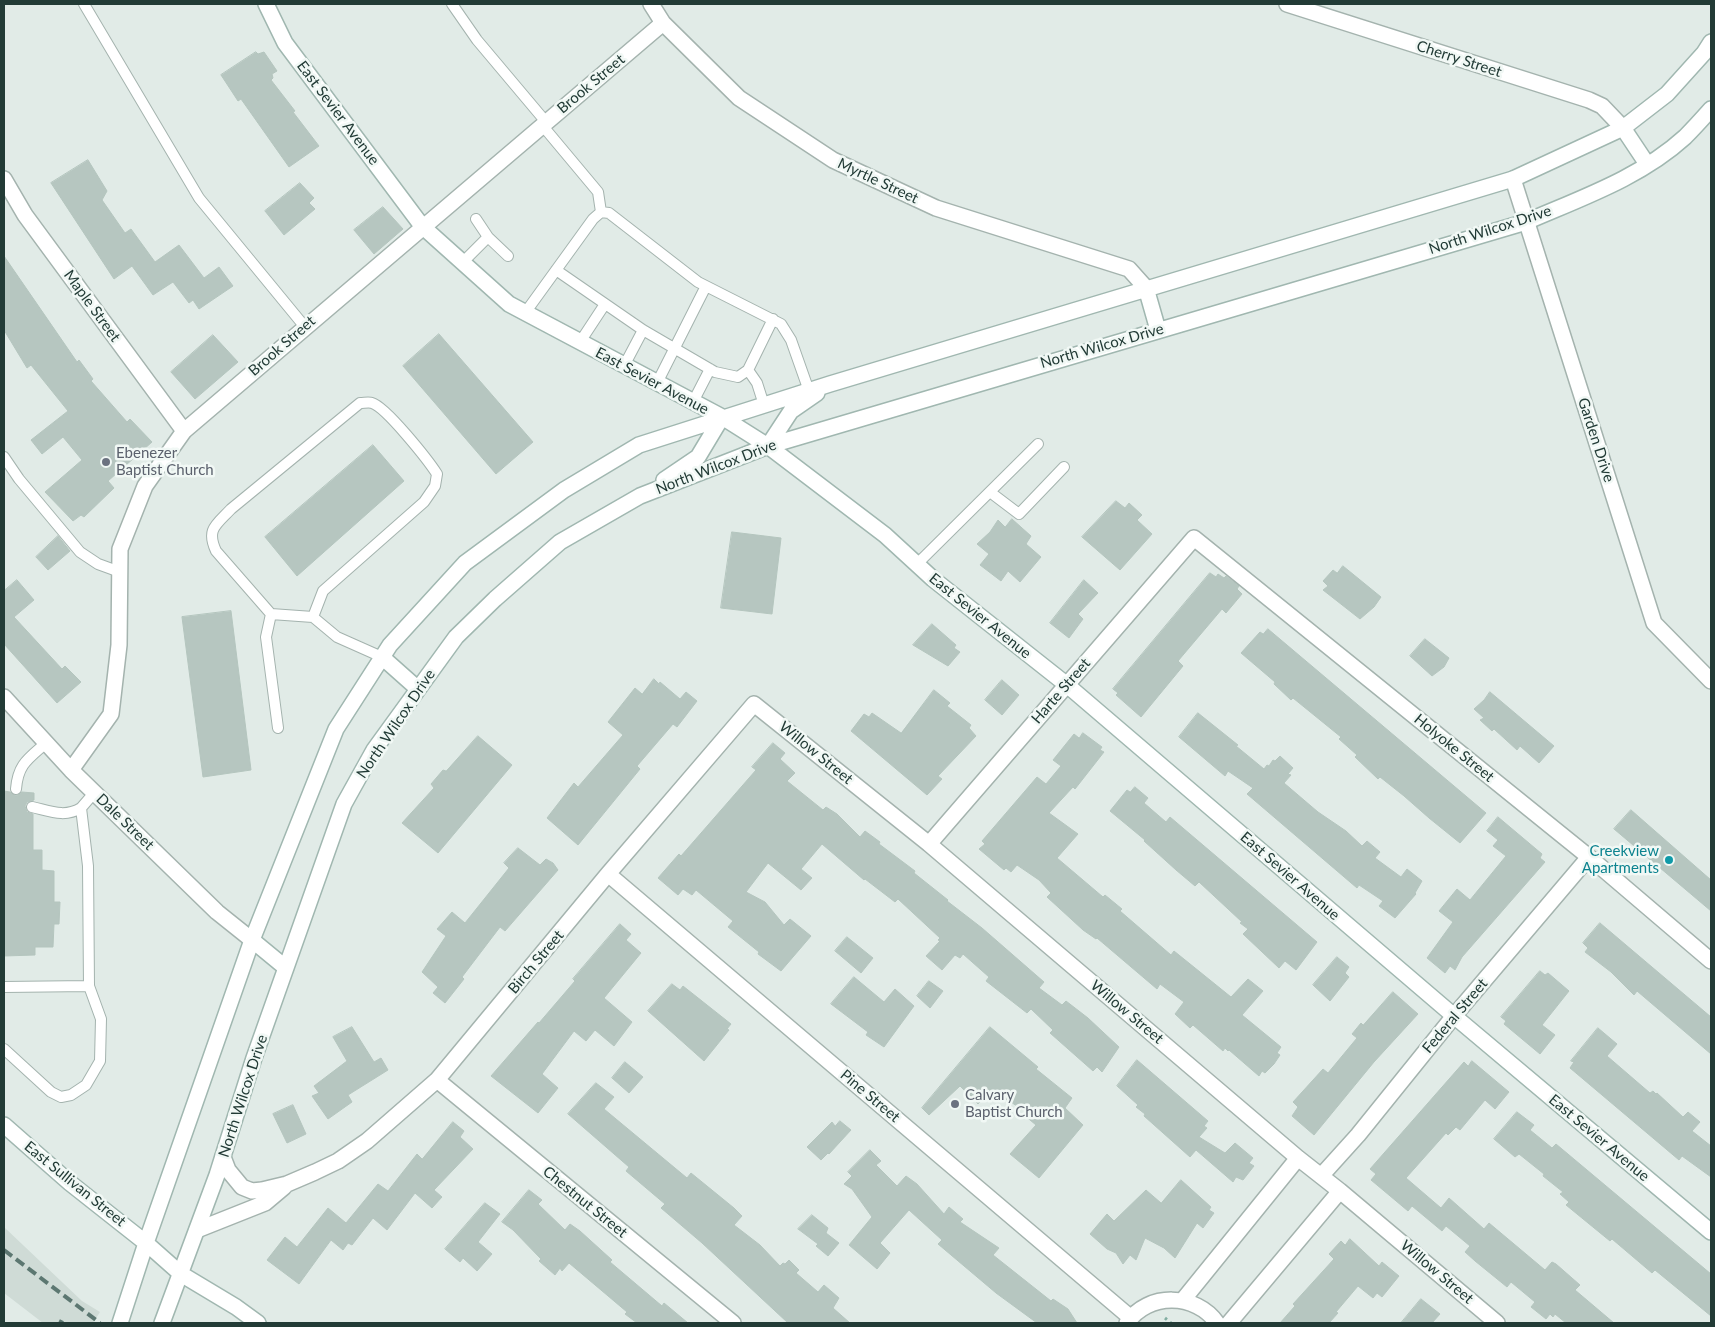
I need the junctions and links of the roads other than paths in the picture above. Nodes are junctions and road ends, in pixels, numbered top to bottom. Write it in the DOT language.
graph roads {
  1 [pos="84,4"];
  2 [pos="266,4"];
  3 [pos="452,4"];
  4 [pos="652,4"];
  5 [pos="1287,4"];
  6 [pos="663,23"];
  7 [pos="1711,42"];
  8 [pos="1711,109"];
  9 [pos="544,123"];
  10 [pos="1623,128"];
  11 [pos="1647,164"];
  12 [pos="4,179"];
  13 [pos="1513,179"];
  14 [pos="601,212"];
  15 [pos="476,219"];
  16 [pos="1526,222"];
  17 [pos="422,226"];
  18 [pos="488,238"];
  19 [pos="508,256"];
  20 [pos="463,262"];
  21 [pos="556,270"];
  22 [pos="706,286"];
  23 [pos="1146,288"];
  24 [pos="605,304"];
  25 [pos="525,313"];
  26 [pos="773,319"];
  27 [pos="305,327"];
  28 [pos="643,330"];
  29 [pos="1158,330"];
  30 [pos="580,342"];
  31 [pos="674,348"];
  32 [pos="624,366"];
  33 [pos="710,369"];
  34 [pos="748,370"];
  35 [pos="657,383"];
  36 [pos="830,384"];
  37 [pos="809,391"];
  38 [pos="693,402"];
  39 [pos="764,405"];
  40 [pos="722,417"];
  41 [pos="184,431"];
  42 [pos="1038,444"];
  43 [pos="768,446"];
  44 [pos="4,457"];
  45 [pos="1064,467"];
  46 [pos="990,492"];
  47 [pos="640,496"];
  48 [pos="1194,538"];
  49 [pos="916,564"];
  50 [pos="120,572"];
  51 [pos="271,614"];
  52 [pos="312,617"];
  53 [pos="382,657"];
  54 [pos="1711,681"];
  55 [pos="1067,685"];
  56 [pos="418,689"];
  57 [pos="5,702"];
  58 [pos="754,704"];
  59 [pos="278,728"];
  60 [pos="46,744"];
  61 [pos="71,770"];
  62 [pos="16,789"];
  63 [pos="94,793"];
  64 [pos="32,807"];
  65 [pos="81,808"];
  66 [pos="929,844"];
  67 [pos="1589,857"];
  68 [pos="608,874"];
  69 [pos="252,940"];
  70 [pos="1711,961"];
  71 [pos="286,968"];
  72 [pos="89,986"];
  73 [pos="4,987"];
  74 [pos="1454,1016"];
  75 [pos="4,1049"];
  76 [pos="437,1080"];
  77 [pos="4,1125"];
  78 [pos="223,1157"];
  79 [pos="1298,1158"];
  80 [pos="1321,1176"];
  81 [pos="287,1184"];
  82 [pos="1340,1191"];
  83 [pos="197,1230"];
  84 [pos="1711,1232"];
  85 [pos="146,1243"];
  86 [pos="181,1274"];
  87 [pos="1183,1300"];
  88 [pos="1129,1320"];
  89 [pos="120,1323"];
  90 [pos="162,1323"];
  91 [pos="258,1323"];
  92 [pos="733,1323"];
  93 [pos="1217,1323"];
  94 [pos="1229,1323"];
  95 [pos="1497,1323"];
  1 -- 27 [label="lane"];
  2 -- 17 [label="street, East Sevier Avenue"];
  3 -- 9 [label="lane"];
  4 -- 6 [label="street, Myrtle Street"];
  5 -- 10 [label="street, Cherry Street"];
  6 -- 9 [label="street, Brook Street"];
  6 -- 23 [label="street, Myrtle Street"];
  7 -- 10 [label="street"];
  8 -- 11 [label="street, North Wilcox Drive"];
  9 -- 14 [label="lane"];
  9 -- 17 [label="street, Brook Street"];
  10 -- 11 [label="street, Cherry Street"];
  10 -- 13 [label="street"];
  11 -- 16 [label="street, North Wilcox Drive"];
  12 -- 41 [label="street, Maple Street"];
  13 -- 16 [label="street, Garden Drive"];
  13 -- 23 [label="street"];
  14 -- 21 [label="lane"];
  14 -- 22 [label="lane"];
  15 -- 18 [label="lane"];
  16 -- 29 [label="street, North Wilcox Drive"];
  16 -- 54 [label="street, Garden Drive"];
  17 -- 20 [label="street, East Sevier Avenue"];
  17 -- 27 [label="street, Brook Street"];
  18 -- 19 [label="lane"];
  18 -- 20 [label="lane"];
  20 -- 25 [label="street, East Sevier Avenue"];
  21 -- 24 [label="lane"];
  21 -- 25 [label="lane"];
  22 -- 26 [label="lane"];
  22 -- 31 [label="lane"];
  23 -- 29 [label="street"];
  23 -- 36 [label="street"];
  24 -- 28 [label="lane"];
  24 -- 30 [label="lane"];
  25 -- 30 [label="street, East Sevier Avenue"];
  26 -- 34 [label="lane"];
  26 -- 37 [label="lane"];
  27 -- 41 [label="street, Brook Street"];
  28 -- 31 [label="lane"];
  28 -- 32 [label="lane"];
  29 -- 43 [label="street, North Wilcox Drive"];
  30 -- 32 [label="street, East Sevier Avenue"];
  31 -- 33 [label="lane"];
  31 -- 35 [label="lane"];
  32 -- 35 [label="street, East Sevier Avenue"];
  33 -- 34 [label="lane"];
  33 -- 38 [label="lane"];
  34 -- 39 [label="lane"];
  35 -- 38 [label="street, East Sevier Avenue"];
  36 -- 37 [label="street"];
  36 -- 43 [label="street"];
  37 -- 39 [label="street"];
  38 -- 40 [label="street, East Sevier Avenue"];
  39 -- 40 [label="street"];
  40 -- 43 [label="street, East Sevier Avenue"];
  40 -- 47 [label="street"];
  40 -- 53 [label="street"];
  41 -- 50 [label="street, Brook Street"];
  42 -- 46 [label="lane"];
  43 -- 47 [label="street, North Wilcox Drive"];
  43 -- 49 [label="street, East Sevier Avenue"];
  44 -- 50 [label="lane"];
  45 -- 46 [label="lane"];
  46 -- 49 [label="lane"];
  47 -- 56 [label="street, North Wilcox Drive"];
  48 -- 55 [label="street, Harte Street"];
  48 -- 67 [label="street, Holyoke Street"];
  49 -- 55 [label="street, East Sevier Avenue"];
  50 -- 61 [label="street, Brook Street"];
  51 -- 52 [label="lane"];
  51 -- 52 [label="lane"];
  51 -- 59 [label="lane"];
  52 -- 53 [label="lane"];
  53 -- 56 [label="street"];
  53 -- 69 [label="street"];
  55 -- 66 [label="street, Harte Street"];
  55 -- 74 [label="street, East Sevier Avenue"];
  56 -- 71 [label="street, North Wilcox Drive"];
  57 -- 60 [label="street, Dale Street"];
  58 -- 66 [label="street, Willow Street"];
  58 -- 68 [label="street, Birch Street"];
  60 -- 61 [label="street, Dale Street"];
  60 -- 62 [label="lane"];
  61 -- 63 [label="street, Dale Street"];
  63 -- 65 [label="lane"];
  63 -- 69 [label="street, Dale Street"];
  64 -- 65 [label="lane"];
  65 -- 72 [label="lane"];
  66 -- 79 [label="street, Willow Street"];
  67 -- 70 [label="street, Holyoke Street"];
  67 -- 74 [label="street, Federal Street"];
  68 -- 76 [label="street, Birch Street"];
  68 -- 88 [label="street, Pine Street"];
  69 -- 71 [label="street, Dale Street"];
  69 -- 85 [label="street"];
  71 -- 78 [label="street, North Wilcox Drive"];
  72 -- 73 [label="lane"];
  72 -- 75 [label="lane"];
  74 -- 80 [label="street, Federal Street"];
  74 -- 84 [label="street, East Sevier Avenue"];
  76 -- 81 [label="street, Birch Street"];
  76 -- 92 [label="street, Chestnut Street"];
  77 -- 85 [label="street, East Sullivan Street"];
  78 -- 81 [label="street, Birch Street"];
  78 -- 83 [label="street, North Wilcox Drive"];
  79 -- 80 [label="street, Willow Street"];
  79 -- 87 [label="street"];
  80 -- 82 [label="street, Willow Street"];
  81 -- 83 [label="street, Birch Street"];
  82 -- 94 [label="street"];
  82 -- 95 [label="street, Willow Street"];
  83 -- 86 [label="street, North Wilcox Drive"];
  85 -- 86 [label="street, East Sullivan Street"];
  85 -- 89 [label="street"];
  86 -- 90 [label="street, North Wilcox Drive"];
  86 -- 91 [label="street, East Sullivan Street"];
  87 -- 88 [label="street"];
  87 -- 93 [label="street"];
}
